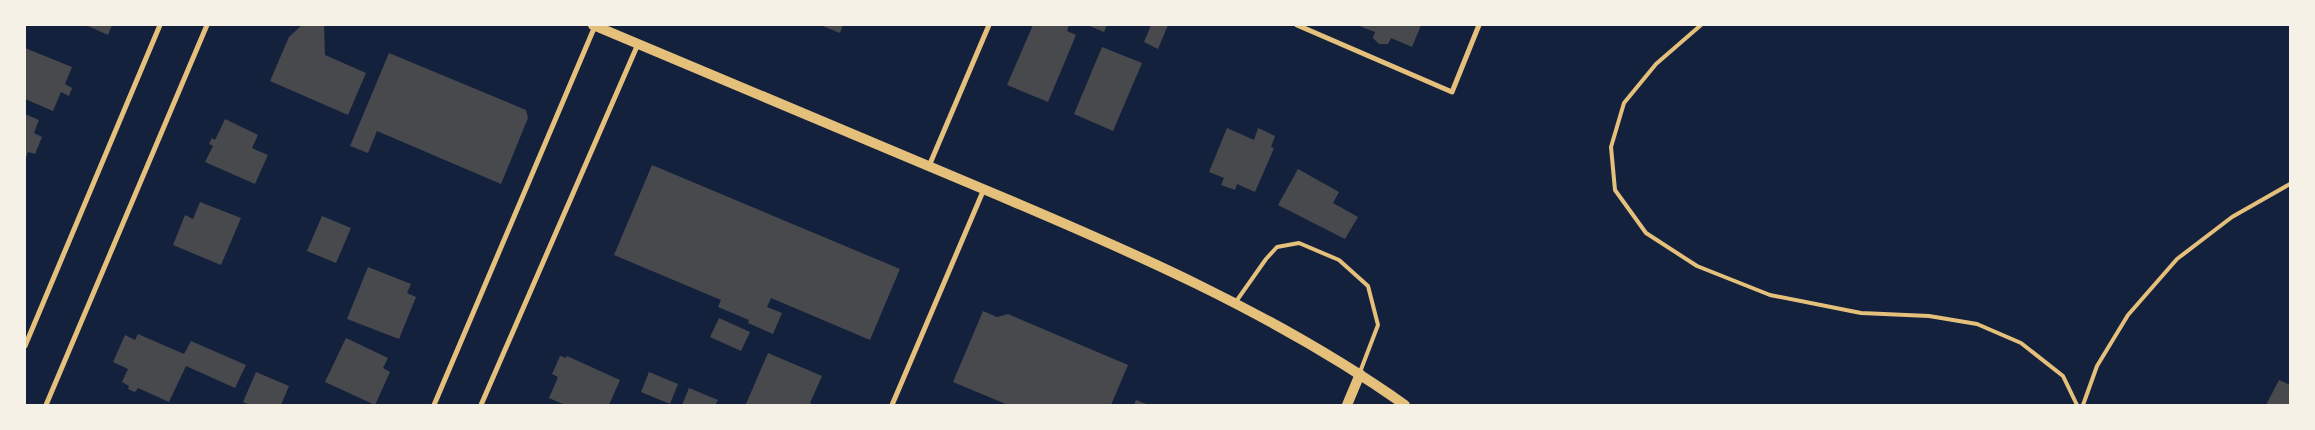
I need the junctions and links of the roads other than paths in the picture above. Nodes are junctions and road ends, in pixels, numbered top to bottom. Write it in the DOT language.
graph roads {
  1 [pos="160,25"];
  2 [pos="208,25"];
  3 [pos="989,25"];
  4 [pos="1297,25"];
  5 [pos="1479,25"];
  6 [pos="1701,25"];
  7 [pos="594,26"];
  8 [pos="638,44"];
  9 [pos="929,166"];
  10 [pos="2290,184"];
  11 [pos="984,189"];
  12 [pos="1235,303"];
  13 [pos="25,346"];
  14 [pos="1360,374"];
  15 [pos="46,405"];
  16 [pos="434,405"];
  17 [pos="482,405"];
  18 [pos="892,405"];
  19 [pos="1347,405"];
  20 [pos="1405,405"];
  21 [pos="2078,405"];
  22 [pos="2083,405"];
  1 -- 13 [label="street"];
  2 -- 15 [label="street"];
  3 -- 9 [label="street"];
  4 -- 5 [label="street"];
  6 -- 21 [label="lane"];
  7 -- 8 [label="main road"];
  7 -- 16 [label="street"];
  8 -- 9 [label="main road"];
  8 -- 17 [label="street"];
  9 -- 11 [label="main road"];
  10 -- 22 [label="lane"];
  11 -- 12 [label="main road"];
  11 -- 18 [label="street"];
  12 -- 14 [label="main road"];
  12 -- 14 [label="lane"];
  14 -- 19 [label="main road"];
  14 -- 20 [label="main road"];
}
